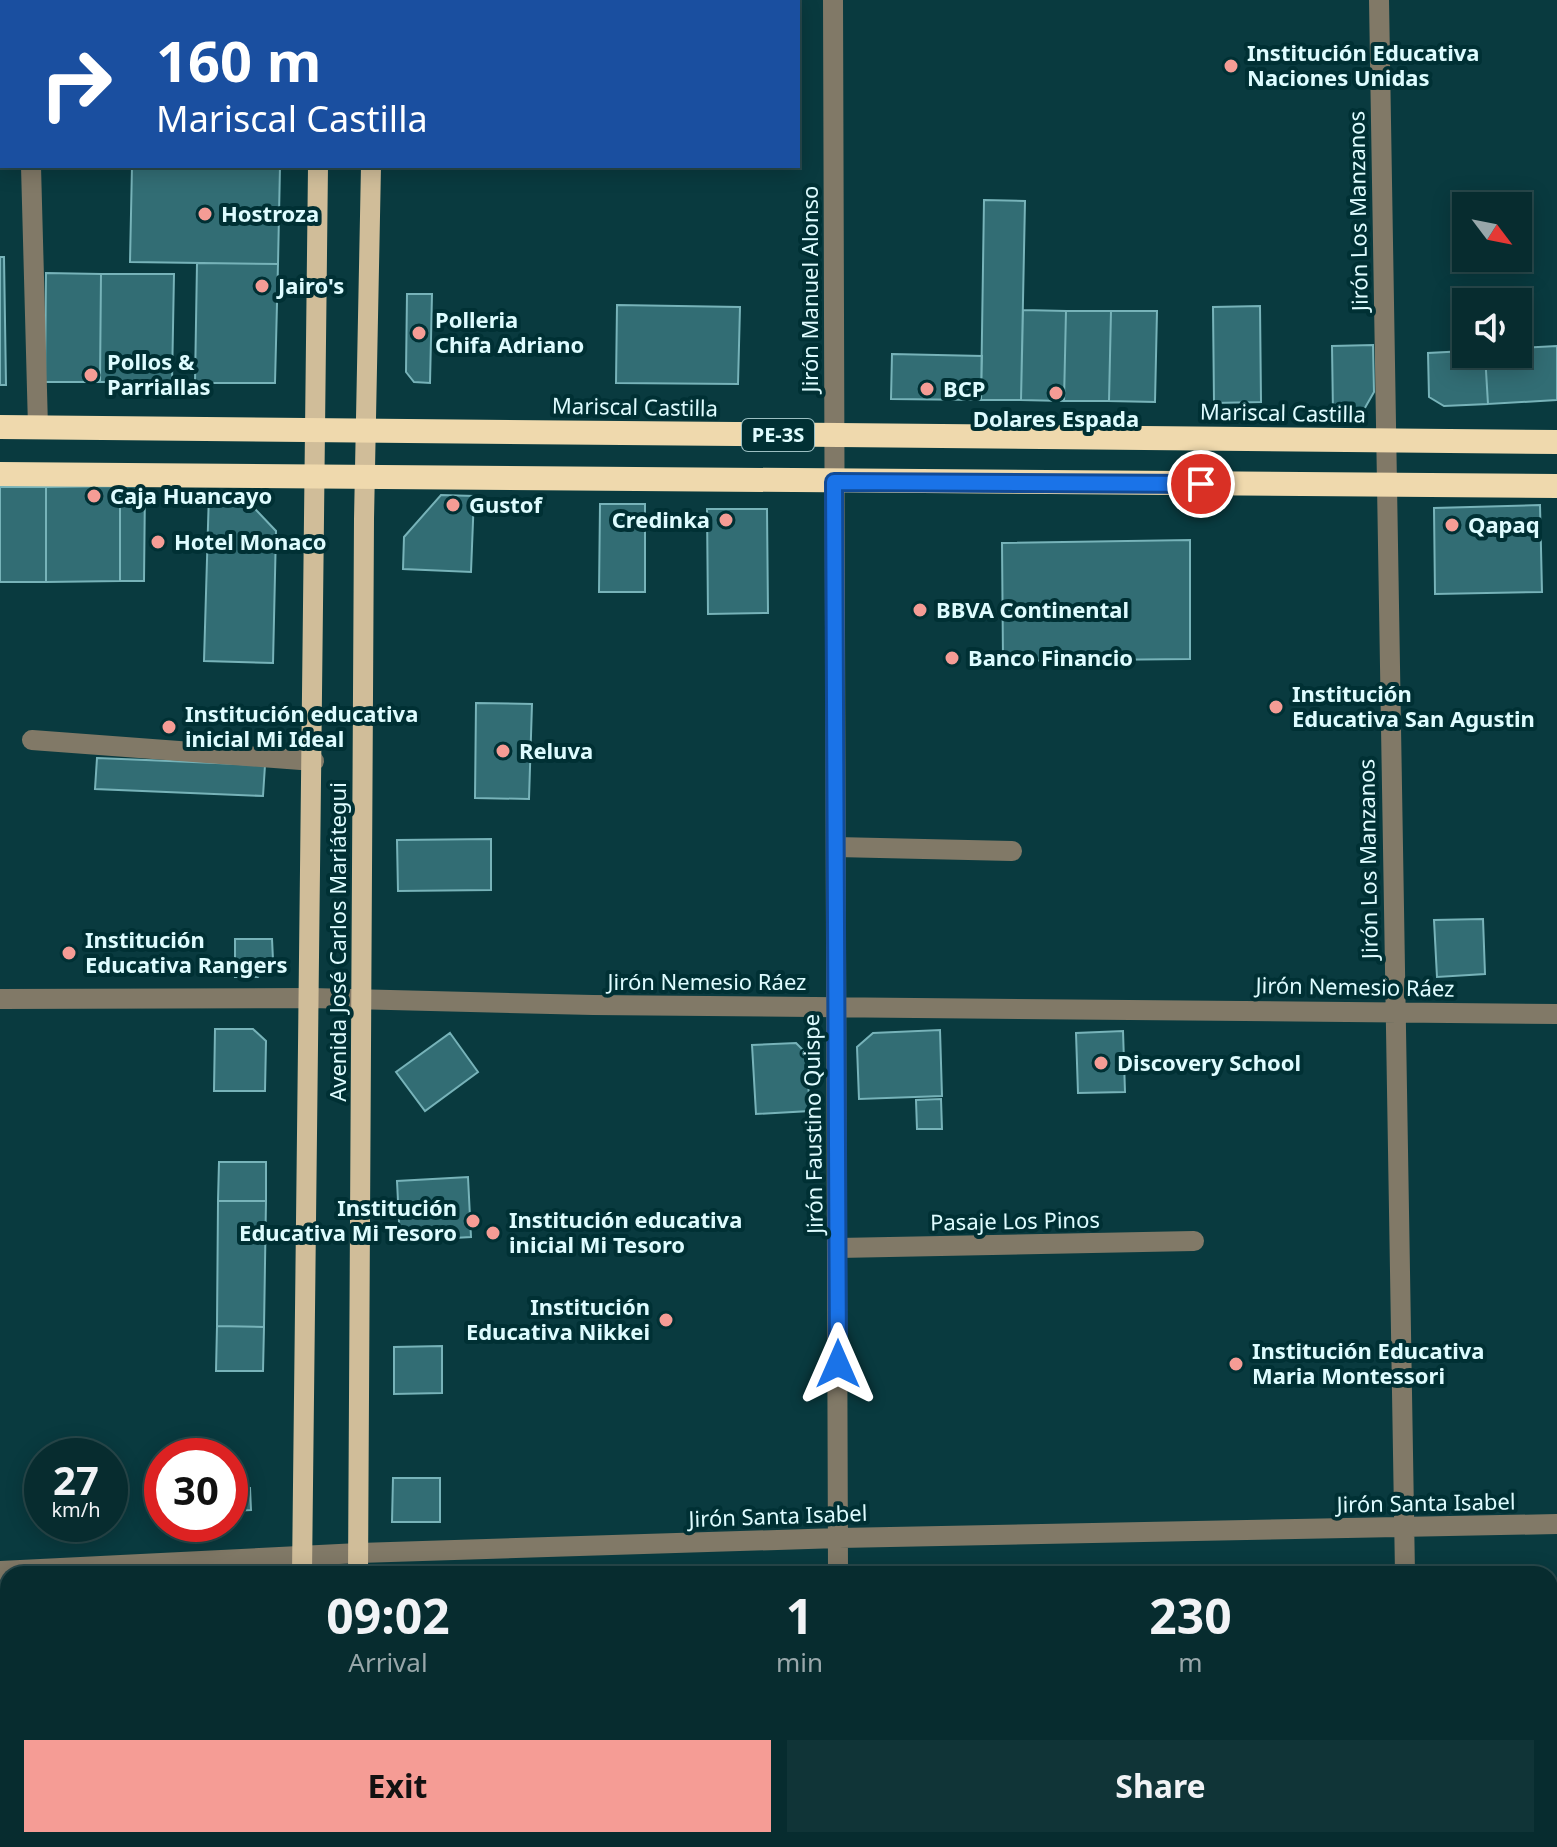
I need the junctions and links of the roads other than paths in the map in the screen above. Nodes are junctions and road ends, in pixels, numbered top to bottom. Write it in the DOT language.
graph roads {
  1 [pos="833,0"];
  2 [pos="1379,0"];
  3 [pos="31,168"];
  4 [pos="318,168"];
  5 [pos="371,168"];
  6 [pos="0,427"];
  7 [pos="38,427"];
  8 [pos="315,430"];
  9 [pos="368,431"];
  10 [pos="834,435"];
  11 [pos="1384,440"];
  12 [pos="1557,442"];
  13 [pos="0,474"];
  14 [pos="315,478"];
  15 [pos="366,479"];
  16 [pos="834,482"];
  17 [pos="1385,485"];
  18 [pos="1557,486"];
  19 [pos="32,740"];
  20 [pos="314,761"];
  21 [pos="836,847"];
  22 [pos="1012,851"];
  23 [pos="311,998"];
  24 [pos="0,999"];
  25 [pos="362,999"];
  26 [pos="835,1006"];
  27 [pos="1395,1012"];
  28 [pos="1557,1014"];
  29 [pos="1194,1241"];
  30 [pos="838,1248"];
  31 [pos="1557,1524"];
  32 [pos="1404,1527"];
  33 [pos="839,1538"];
  34 [pos="359,1553"];
  35 [pos="302,1566"];
  36 [pos="358,1566"];
  37 [pos="838,1566"];
  38 [pos="1405,1566"];
  1 -- 10 [label="street, Jirón Manuel Alonso"];
  2 -- 11 [label="street, Jirón Los Manzanos"];
  3 -- 7 [label="street"];
  4 -- 8 [label="main road, Avenida José Carlos Mariátegui"];
  5 -- 9 [label="main road, Avenida José Carlos Mariátegui"];
  6 -- 7 [label="highway, Mariscal Castilla / PE-3S"];
  7 -- 8 [label="highway, Mariscal Castilla / PE-3S"];
  8 -- 9 [label="highway, Mariscal Castilla / PE-3S"];
  8 -- 14 [label="main road, Avenida José Carlos Mariátegui"];
  9 -- 10 [label="highway, Mariscal Castilla / PE-3S"];
  9 -- 15 [label="main road, Avenida José Carlos Mariátegui"];
  10 -- 11 [label="highway, Mariscal Castilla / PE-3S"];
  10 -- 16 [label="street, Jirón Manuel Alonso"];
  11 -- 12 [label="highway, Mariscal Castilla / PE-3S"];
  11 -- 17 [label="street, Jirón Los Manzanos"];
  13 -- 14 [label="highway, PE-3S"];
  14 -- 15 [label="highway, PE-3S"];
  14 -- 20 [label="main road, Avenida José Carlos Mariátegui"];
  15 -- 16 [label="highway, PE-3S"];
  15 -- 25 [label="main road, Avenida José Carlos Mariátegui"];
  16 -- 17 [label="highway, PE-3S"];
  16 -- 21 [label="street, Jirón Faustino Quispe"];
  17 -- 18 [label="highway, PE-3S"];
  17 -- 27 [label="street, Jirón Los Manzanos"];
  19 -- 20 [label="street"];
  20 -- 23 [label="main road, Avenida José Carlos Mariátegui"];
  21 -- 22 [label="street"];
  21 -- 26 [label="street, Jirón Faustino Quispe"];
  23 -- 24 [label="street, Jirón Nemesio Ráez"];
  23 -- 25 [label="street, Jirón Nemesio Ráez"];
  23 -- 35 [label="main road, Avenida José Carlos Mariátegui"];
  25 -- 26 [label="street, Jirón Nemesio Ráez"];
  25 -- 34 [label="main road, Avenida José Carlos Mariátegui"];
  26 -- 27 [label="street, Jirón Nemesio Ráez"];
  26 -- 30 [label="street, Jirón Faustino Quispe"];
  27 -- 28 [label="street, Jirón Nemesio Ráez"];
  27 -- 32 [label="street, Jirón Los Manzanos"];
  29 -- 30 [label="street, Pasaje Los Pinos"];
  30 -- 33 [label="street, Jirón Faustino Quispe"];
  31 -- 32 [label="street, Jirón Santa Isabel"];
  32 -- 33 [label="street, Jirón Santa Isabel"];
  32 -- 38 [label="street, Jirón Los Manzanos"];
  33 -- 34 [label="street, Jirón Santa Isabel"];
  33 -- 37 [label="street, Jirón Faustino Quispe"];
  34 -- 35 [label="street, Jirón Santa Isabel"];
  34 -- 36 [label="main road, Avenida José Carlos Mariátegui"];
}
